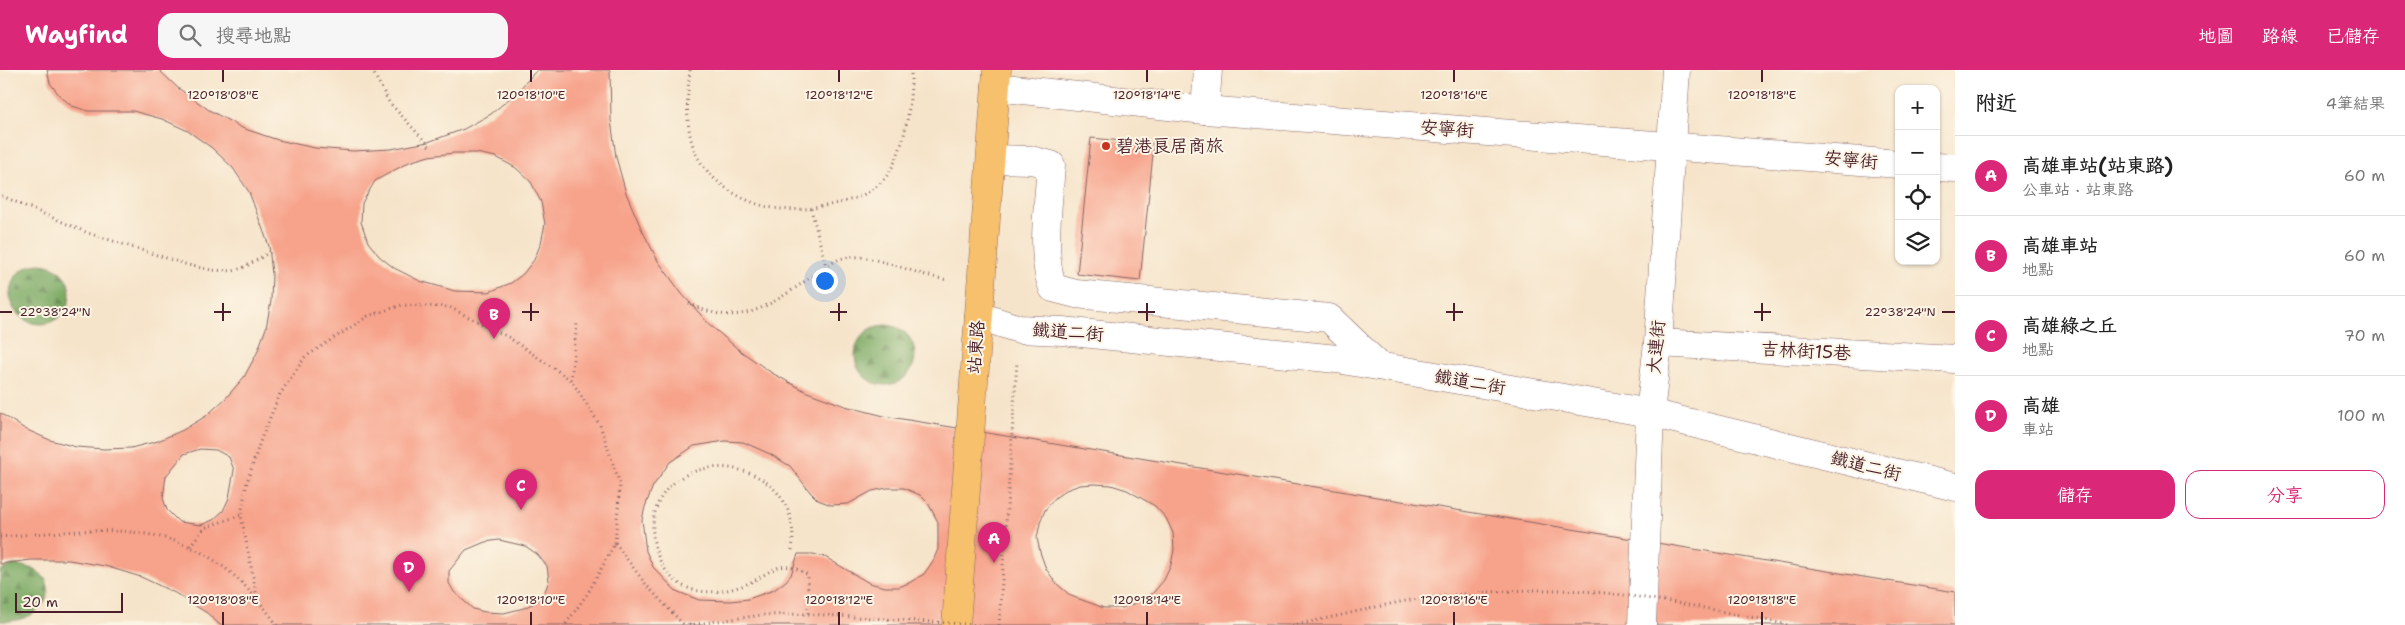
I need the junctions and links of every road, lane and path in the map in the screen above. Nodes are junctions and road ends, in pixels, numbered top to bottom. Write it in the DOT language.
graph roads {
  1 [pos="372,70"];
  2 [pos="690,70"];
  3 [pos="911,70"];
  4 [pos="1208,70"];
  5 [pos="1676,70"];
  6 [pos="996,78"];
  7 [pos="1205,110"];
  8 [pos="1670,146"];
  9 [pos="432,149"];
  10 [pos="992,159"];
  11 [pos="1895,164"];
  12 [pos="1940,167"];
  13 [pos="1955,168"];
  14 [pos="2,196"];
  15 [pos="811,209"];
  16 [pos="270,252"];
  17 [pos="826,266"];
  18 [pos="933,278"];
  19 [pos="689,302"];
  20 [pos="979,316"];
  21 [pos="577,323"];
  22 [pos="1658,343"];
  23 [pos="1955,359"];
  24 [pos="1379,366"];
  25 [pos="571,380"];
  26 [pos="1013,413"];
  27 [pos="1650,413"];
  28 [pos="1955,487"];
  29 [pos="242,515"];
  30 [pos="0,537"];
  31 [pos="615,543"];
  32 [pos="190,546"];
  33 [pos="792,550"];
  34 [pos="257,597"];
  35 [pos="808,614"];
  36 [pos="277,625"];
  37 [pos="565,625"];
  38 [pos="684,625"];
  39 [pos="689,625"];
  40 [pos="956,625"];
  41 [pos="979,625"];
  42 [pos="999,625"];
  43 [pos="1292,625"];
  44 [pos="1642,625"];
  45 [pos="1789,625"];
  1 -- 9 [label="path"];
  2 -- 15 [label="path"];
  3 -- 15 [label="path"];
  4 -- 7 [label="street"];
  5 -- 8 [label="street, 大連街"];
  6 -- 7 [label="street, 安寧街"];
  6 -- 10 [label="main road, 站東路"];
  7 -- 8 [label="street, 安寧街"];
  8 -- 11 [label="street, 安寧街"];
  8 -- 22 [label="street, 大連街"];
  10 -- 20 [label="main road, 站東路"];
  10 -- 24 [label="street"];
  12 -- 13 [label="street"];
  14 -- 16 [label="path"];
  15 -- 17 [label="path"];
  17 -- 18 [label="path"];
  17 -- 19 [label="path"];
  20 -- 24 [label="street, 鐵道二街"];
  20 -- 40 [label="main road, 站東路"];
  21 -- 25 [label="path"];
  22 -- 23 [label="street, 吉林街15巷"];
  22 -- 27 [label="street, 大連街"];
  24 -- 27 [label="street, 鐵道二街"];
  25 -- 29 [label="path, bridge"];
  25 -- 31 [label="path, bridge"];
  26 -- 42 [label="path"];
  27 -- 28 [label="street, 鐵道二街"];
  27 -- 44 [label="street, 大連街"];
  29 -- 32 [label="path"];
  29 -- 34 [label="path, bridge"];
  30 -- 32 [label="path, bridge"];
  31 -- 37 [label="path, bridge"];
  31 -- 38 [label="path"];
  32 -- 34 [label="path, bridge"];
  33 -- 35 [label="path, bridge"];
  34 -- 36 [label="path, bridge"];
  35 -- 39 [label="path, bridge"];
  35 -- 41 [label="path, bridge"];
  43 -- 45 [label="path, bridge"];
}
